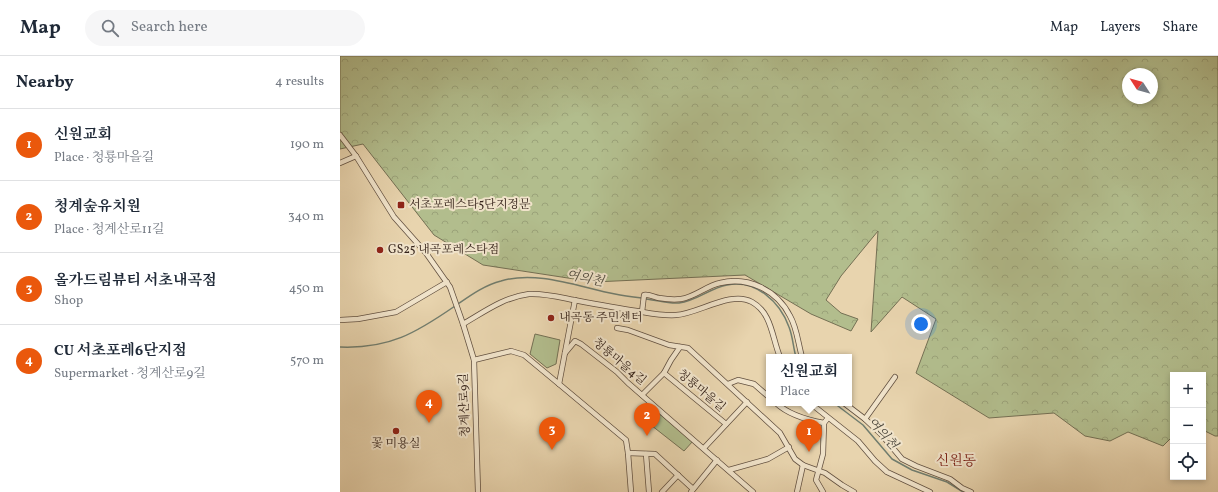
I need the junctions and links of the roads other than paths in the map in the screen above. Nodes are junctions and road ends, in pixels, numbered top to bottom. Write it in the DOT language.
graph roads {
  1 [pos="340,134"];
  2 [pos="356,156"];
  3 [pos="340,163"];
  4 [pos="447,282"];
  5 [pos="575,300"];
  6 [pos="642,312"];
  7 [pos="340,320"];
  8 [pos="462,322"];
  9 [pos="617,328"];
  10 [pos="680,347"];
  11 [pos="565,353"];
  12 [pos="779,354"];
  13 [pos="801,354"];
  14 [pos="474,360"];
  15 [pos="664,373"];
  16 [pos="895,377"];
  17 [pos="559,384"];
  18 [pos="728,384"];
  19 [pos="766,394"];
  20 [pos="642,395"];
  21 [pos="747,402"];
  22 [pos="779,406"];
  23 [pos="814,406"];
  24 [pos="848,406"];
  25 [pos="828,418"];
  26 [pos="865,419"];
  27 [pos="824,423"];
  28 [pos="726,424"];
  29 [pos="789,447"];
  30 [pos="704,448"];
  31 [pos="628,453"];
  32 [pos="646,454"];
  33 [pos="717,460"];
  34 [pos="803,465"];
  35 [pos="729,470"];
  36 [pos="818,471"];
  37 [pos="678,475"];
  38 [pos="692,490"];
  39 [pos="478,492"];
  40 [pos="631,492"];
  41 [pos="649,492"];
  42 [pos="662,492"];
  43 [pos="753,492"];
  44 [pos="797,492"];
  45 [pos="823,492"];
  46 [pos="854,492"];
  47 [pos="930,492"];
  48 [pos="971,492"];
  1 -- 2 [label="street"];
  2 -- 3 [label="street"];
  2 -- 4 [label="street"];
  4 -- 7 [label="street"];
  4 -- 8 [label="street, 청계산로9길"];
  5 -- 6 [label="street"];
  5 -- 8 [label="street"];
  5 -- 11 [label="street"];
  6 -- 12 [label="street"];
  6 -- 13 [label="street"];
  8 -- 14 [label="street, 청계산로9길"];
  9 -- 10 [label="street, 청룡마을길"];
  10 -- 15 [label="street, 청룡마을길"];
  10 -- 18 [label="street, 청룡마을길"];
  11 -- 17 [label="street"];
  11 -- 20 [label="street, 청룡마을4길"];
  14 -- 17 [label="street"];
  14 -- 39 [label="street, 청계산로9길"];
  15 -- 20 [label="street, 청룡마을4길"];
  15 -- 28 [label="street, 청룡마을길"];
  16 -- 26 [label="street"];
  17 -- 31 [label="street"];
  18 -- 19 [label="street"];
  18 -- 21 [label="street, 청룡마을길"];
  20 -- 30 [label="street, 청룡마을4길"];
  21 -- 28 [label="street, 청룡마을길"];
  21 -- 29 [label="street, 청룡마을길"];
  22 -- 27 [label="street"];
  23 -- 25 [label="street"];
  24 -- 26 [label="street"];
  25 -- 27 [label="street"];
  25 -- 47 [label="street"];
  26 -- 48 [label="street"];
  27 -- 36 [label="street"];
  28 -- 30 [label="street"];
  29 -- 34 [label="street, 청룡마을길"];
  29 -- 35 [label="street"];
  30 -- 33 [label="street, 청룡마을4길"];
  31 -- 32 [label="street"];
  31 -- 40 [label="street"];
  32 -- 37 [label="street"];
  32 -- 41 [label="street"];
  33 -- 35 [label="street, 청룡마을4길"];
  33 -- 38 [label="street"];
  34 -- 36 [label="street"];
  34 -- 44 [label="street"];
  35 -- 43 [label="street, 청룡마을4길"];
  36 -- 45 [label="street"];
  36 -- 46 [label="street"];
  37 -- 38 [label="street"];
  37 -- 42 [label="street"];
}
